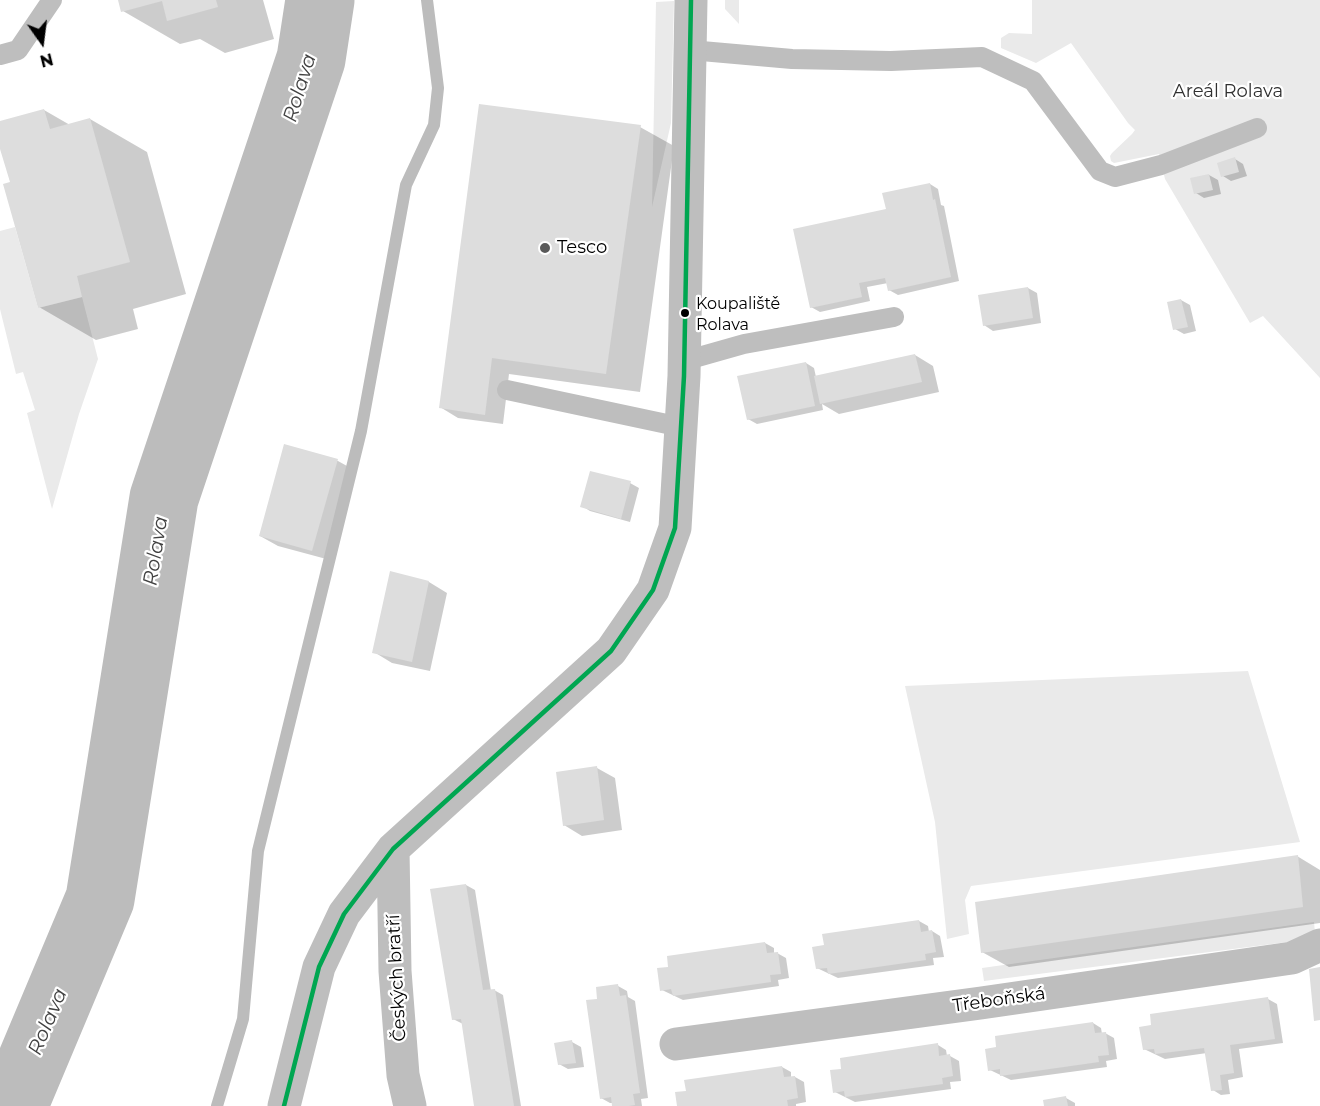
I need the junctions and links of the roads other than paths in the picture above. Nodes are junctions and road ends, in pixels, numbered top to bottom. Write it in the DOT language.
graph roads {
  1 [pos="52,0"];
  2 [pos="691,0"];
  3 [pos="690,50"];
  4 [pos="0,55"];
  5 [pos="1257,128"];
  6 [pos="894,317"];
  7 [pos="684,361"];
  8 [pos="507,390"];
  9 [pos="681,427"];
  10 [pos="393,849"];
  11 [pos="1320,945"];
  12 [pos="676,1044"];
  13 [pos="284,1106"];
  14 [pos="411,1106"];
  1 -- 4 [label="lane"];
  2 -- 3 [label="street"];
  3 -- 5 [label="lane"];
  3 -- 7 [label="street"];
  6 -- 7 [label="lane"];
  7 -- 9 [label="street"];
  8 -- 9 [label="lane"];
  9 -- 10 [label="street"];
  10 -- 13 [label="street"];
  10 -- 14 [label="street, Českých bratří"];
  11 -- 12 [label="street, Třeboňská"];
}
